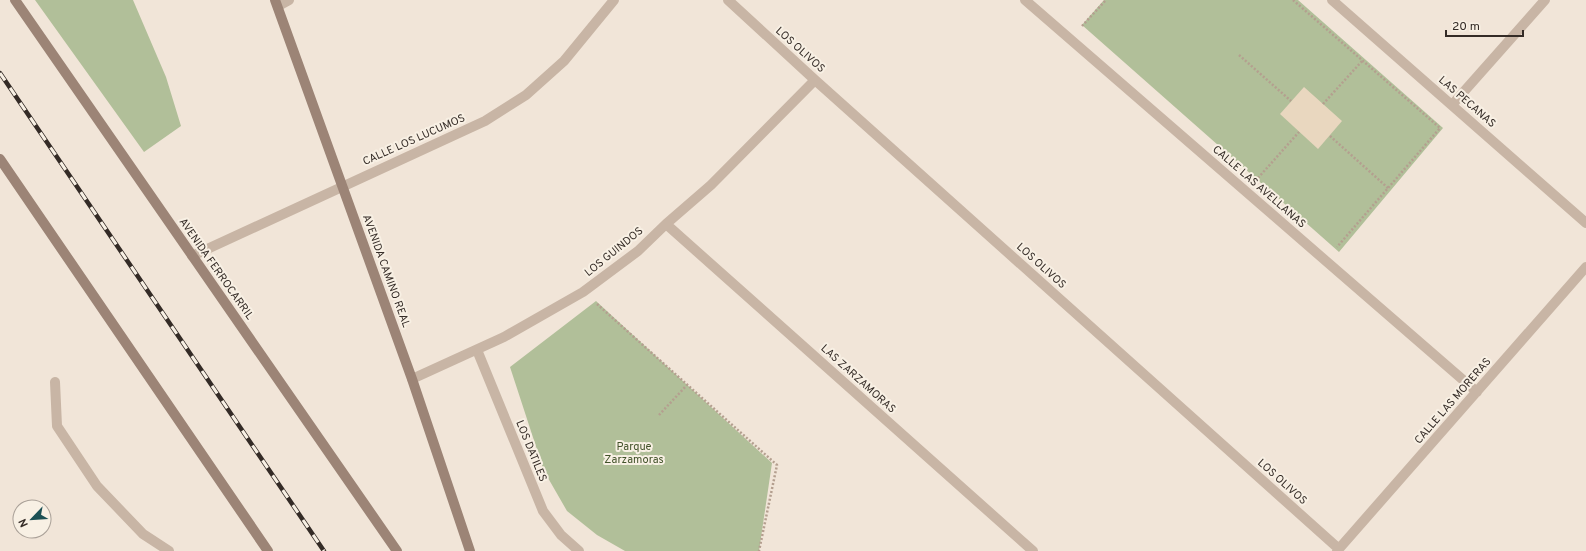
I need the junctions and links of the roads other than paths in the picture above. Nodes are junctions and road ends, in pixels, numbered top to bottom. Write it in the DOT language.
graph roads {
  1 [pos="15,0"];
  2 [pos="289,0"];
  3 [pos="614,0"];
  4 [pos="728,0"];
  5 [pos="1025,0"];
  6 [pos="1332,0"];
  7 [pos="1545,0"];
  8 [pos="277,3"];
  9 [pos="815,80"];
  10 [pos="1452,105"];
  11 [pos="0,159"];
  12 [pos="343,185"];
  13 [pos="1586,223"];
  14 [pos="666,224"];
  15 [pos="192,256"];
  16 [pos="1586,267"];
  17 [pos="477,350"];
  18 [pos="412,379"];
  19 [pos="55,382"];
  20 [pos="1477,392"];
  21 [pos="1338,550"];
  22 [pos="169,551"];
  23 [pos="268,551"];
  24 [pos="397,551"];
  25 [pos="470,551"];
  26 [pos="579,551"];
  27 [pos="1033,551"];
  1 -- 15 [label="street, AVENIDA FERROCARRIL"];
  2 -- 8 [label="street"];
  3 -- 12 [label="street, CALLE LOS LUCUMOS"];
  4 -- 9 [label="street, LOS OLIVOS"];
  5 -- 20 [label="street, CALLE LAS AVELLANAS"];
  6 -- 10 [label="street, LAS PECANAS"];
  7 -- 10 [label="street"];
  8 -- 12 [label="street, AVENIDA CAMINO REAL"];
  9 -- 14 [label="street, LOS GUINDOS"];
  9 -- 21 [label="street, LOS OLIVOS"];
  10 -- 13 [label="street, LAS PECANAS"];
  11 -- 23 [label="street"];
  12 -- 15 [label="street, CALLE LOS LUCUMOS"];
  12 -- 18 [label="street, AVENIDA CAMINO REAL"];
  14 -- 17 [label="street, LOS GUINDOS"];
  14 -- 27 [label="street, LAS ZARZAMORAS"];
  15 -- 24 [label="street, AVENIDA FERROCARRIL"];
  16 -- 20 [label="street, CALLE LAS MORERAS"];
  17 -- 18 [label="street, LOS GUINDOS"];
  17 -- 26 [label="street, LOS DATILES"];
  18 -- 25 [label="street, AVENIDA CAMINO REAL"];
  19 -- 22 [label="street"];
  20 -- 21 [label="street, CALLE LAS MORERAS"];
}
